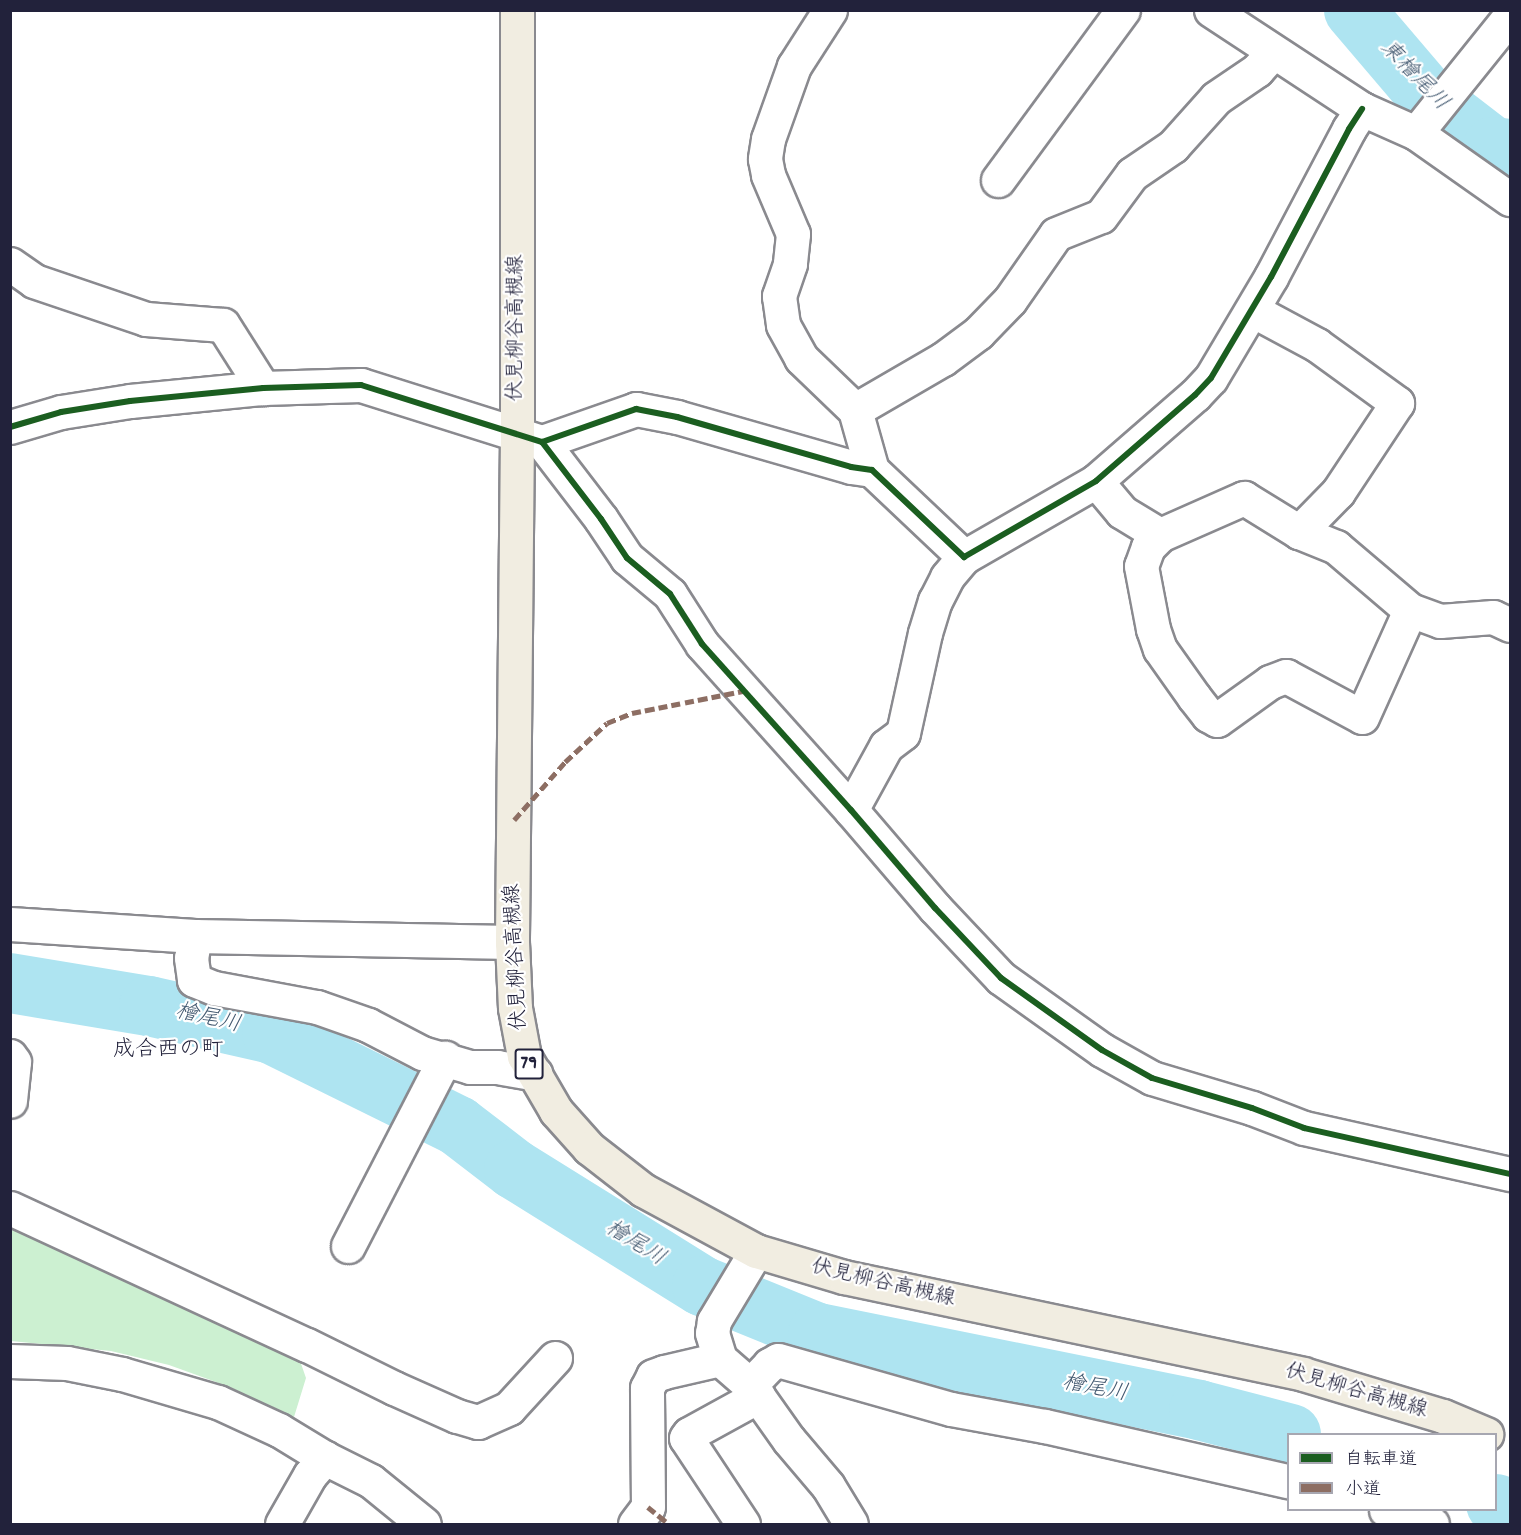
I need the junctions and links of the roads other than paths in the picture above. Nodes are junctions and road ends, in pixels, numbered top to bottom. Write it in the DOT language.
graph roads {
  1 [pos="517,10"];
  2 [pos="830,10"];
  3 [pos="1123,10"];
  4 [pos="1210,10"];
  5 [pos="1510,16"];
  6 [pos="1273,52"];
  7 [pos="1362,109"];
  8 [pos="1422,126"];
  9 [pos="998,180"];
  10 [pos="1508,194"];
  11 [pos="10,264"];
  12 [pos="1252,310"];
  13 [pos="263,388"];
  14 [pos="855,410"];
  15 [pos="10,427"];
  16 [pos="530,438"];
  17 [pos="872,470"];
  18 [pos="1096,481"];
  19 [pos="1299,532"];
  20 [pos="1160,535"];
  21 [pos="964,557"];
  22 [pos="1410,610"];
  23 [pos="1510,626"];
  24 [pos="851,810"];
  25 [pos="10,924"];
  26 [pos="195,936"];
  27 [pos="512,942"];
  28 [pos="10,1056"];
  29 [pos="439,1071"];
  30 [pos="535,1074"];
  31 [pos="10,1101"];
  32 [pos="1510,1174"];
  33 [pos="10,1208"];
  34 [pos="348,1246"];
  35 [pos="751,1259"];
  36 [pos="555,1358"];
  37 [pos="720,1359"];
  38 [pos="10,1361"];
  39 [pos="754,1390"];
  40 [pos="1484,1433"];
  41 [pos="325,1458"];
  42 [pos="1287,1480"];
  43 [pos="1392,1511"];
  44 [pos="282,1524"];
  45 [pos="424,1524"];
  46 [pos="635,1524"];
  47 [pos="743,1524"];
  48 [pos="851,1524"];
  49 [pos="1432,1524"];
  1 -- 16 [label="main road, 伏見柳谷高槻線 / 79"];
  2 -- 14 [label="street"];
  3 -- 9 [label="street"];
  4 -- 6 [label="street"];
  5 -- 8 [label="street"];
  6 -- 7 [label="street"];
  6 -- 14 [label="street"];
  7 -- 8 [label="street"];
  7 -- 12 [label="street"];
  8 -- 10 [label="street"];
  11 -- 13 [label="street"];
  12 -- 18 [label="street"];
  12 -- 19 [label="street"];
  13 -- 15 [label="street"];
  13 -- 16 [label="street"];
  14 -- 17 [label="street"];
  16 -- 17 [label="street"];
  16 -- 24 [label="street"];
  16 -- 27 [label="main road, 伏見柳谷高槻線 / 79"];
  17 -- 21 [label="street"];
  18 -- 20 [label="street"];
  18 -- 21 [label="street"];
  19 -- 20 [label="street"];
  19 -- 22 [label="street"];
  20 -- 22 [label="street"];
  21 -- 24 [label="street"];
  22 -- 23 [label="street"];
  24 -- 32 [label="street"];
  25 -- 26 [label="street"];
  26 -- 27 [label="street"];
  26 -- 29 [label="street"];
  27 -- 30 [label="main road, 伏見柳谷高槻線 / 79"];
  28 -- 31 [label="street"];
  29 -- 30 [label="street"];
  29 -- 34 [label="street"];
  30 -- 35 [label="main road, 伏見柳谷高槻線 / 79"];
  33 -- 36 [label="street"];
  35 -- 37 [label="street"];
  35 -- 40 [label="main road, 伏見柳谷高槻線 / 79"];
  37 -- 39 [label="street"];
  37 -- 46 [label="street"];
  38 -- 41 [label="street"];
  39 -- 42 [label="street"];
  39 -- 47 [label="street"];
  39 -- 48 [label="street"];
  41 -- 44 [label="street"];
  41 -- 45 [label="street"];
  43 -- 49 [label="street"];
}
